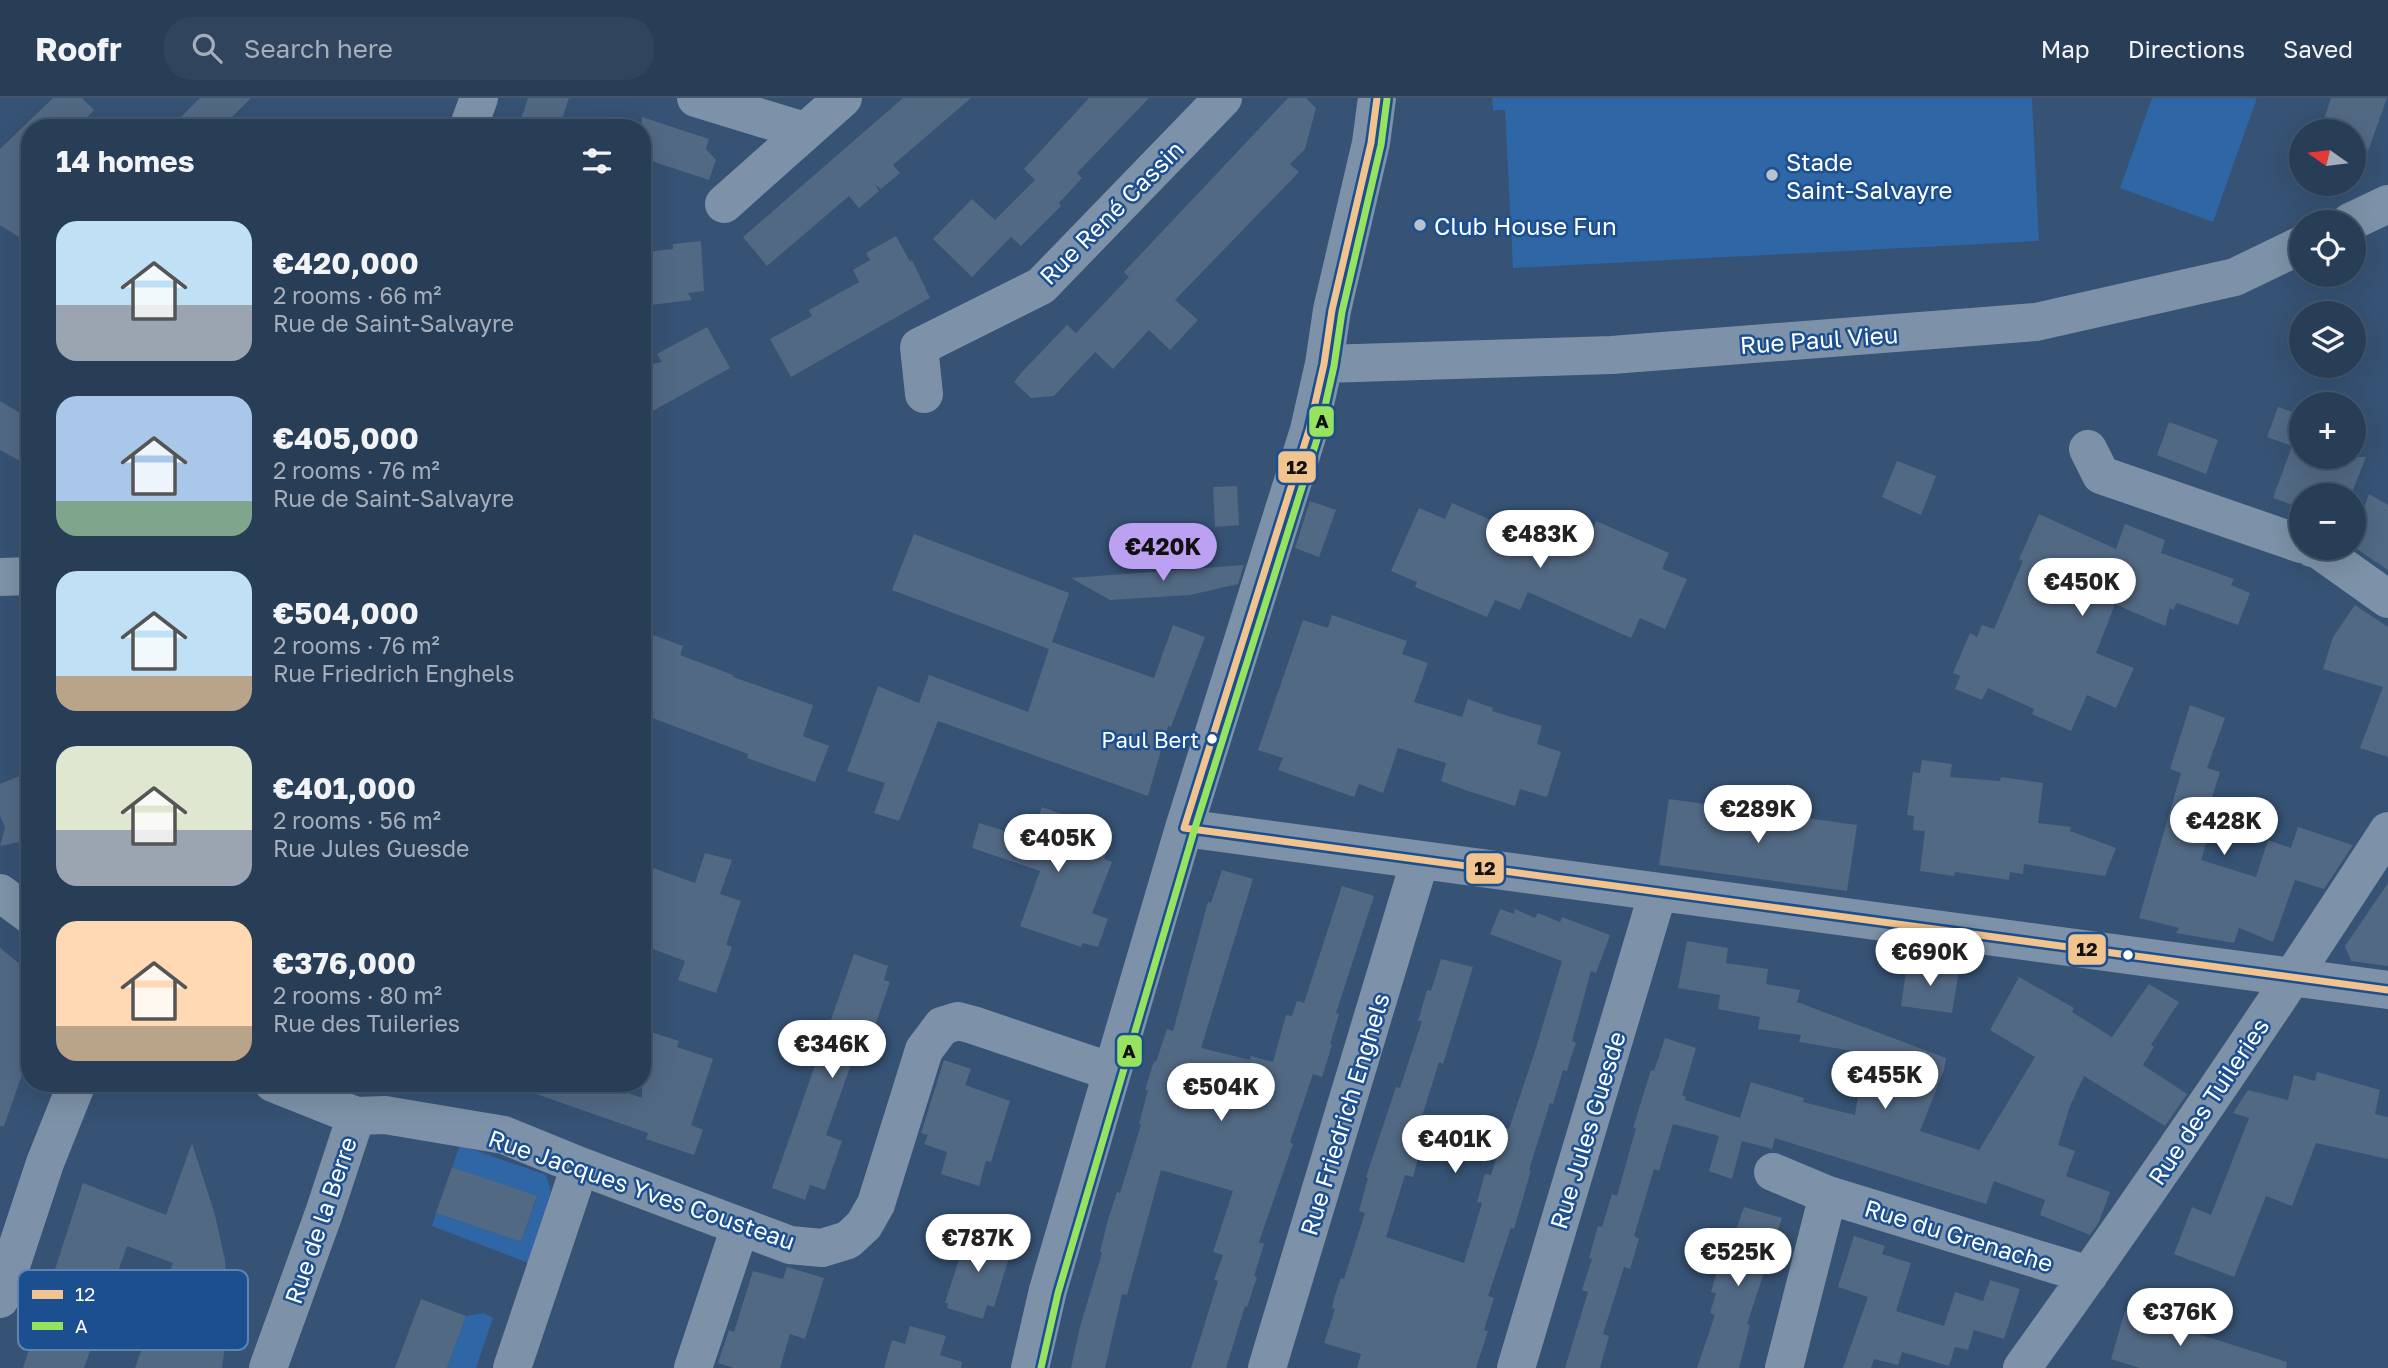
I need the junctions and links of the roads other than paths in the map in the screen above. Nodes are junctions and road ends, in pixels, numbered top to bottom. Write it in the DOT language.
graph roads {
  1 [pos="479,98"];
  2 [pos="696,98"];
  3 [pos="843,98"];
  4 [pos="1223,98"];
  5 [pos="1377,98"];
  6 [pos="471,119"];
  7 [pos="804,131"];
  8 [pos="724,204"];
  9 [pos="2388,204"];
  10 [pos="2366,214"];
  11 [pos="2289,251"];
  12 [pos="1324,364"];
  13 [pos="924,394"];
  14 [pos="2088,449"];
  15 [pos="2289,540"];
  16 [pos="2333,560"];
  17 [pos="21,576"];
  18 [pos="0,577"];
  19 [pos="2388,599"];
  20 [pos="1184,828"];
  21 [pos="2388,831"];
  22 [pos="1420,860"];
  23 [pos="1658,892"];
  24 [pos="0,893"];
  25 [pos="21,908"];
  26 [pos="2294,976"];
  27 [pos="2388,990"];
  28 [pos="1112,1072"];
  29 [pos="73,1092"];
  30 [pos="296,1092"];
  31 [pos="356,1116"];
  32 [pos="580,1166"];
  33 [pos="1773,1172"];
  34 [pos="1828,1195"];
  35 [pos="740,1227"];
  36 [pos="2089,1275"];
  37 [pos="0,1299"];
  38 [pos="268,1368"];
  39 [pos="512,1368"];
  40 [pos="693,1368"];
  41 [pos="1030,1368"];
  42 [pos="1268,1368"];
  43 [pos="1516,1368"];
  44 [pos="1784,1368"];
  45 [pos="2022,1368"];
  1 -- 6 [label="street"];
  2 -- 7 [label="street"];
  3 -- 7 [label="street"];
  4 -- 13 [label="street, Rue René Cassin"];
  5 -- 12 [label="street"];
  7 -- 8 [label="street"];
  9 -- 10 [label="street"];
  11 -- 12 [label="street, Rue Paul Vieu"];
  12 -- 20 [label="street"];
  14 -- 15 [label="street"];
  16 -- 19 [label="street"];
  17 -- 18 [label="street"];
  20 -- 22 [label="street"];
  20 -- 28 [label="street"];
  21 -- 26 [label="street, Rue des Tuileries"];
  22 -- 23 [label="street"];
  22 -- 42 [label="street, Rue Friedrich Enghels"];
  23 -- 26 [label="street"];
  23 -- 43 [label="street, Rue Jules Guesde"];
  24 -- 25 [label="street"];
  26 -- 27 [label="street"];
  26 -- 36 [label="street, Rue des Tuileries"];
  28 -- 35 [label="street, Rue Jacques Yves Cousteau"];
  28 -- 41 [label="street"];
  29 -- 37 [label="street"];
  30 -- 31 [label="street, Rue de la Berre"];
  31 -- 32 [label="street, Rue Jacques Yves Cousteau"];
  31 -- 38 [label="street, Rue de la Berre"];
  32 -- 35 [label="street, Rue Jacques Yves Cousteau"];
  32 -- 39 [label="street"];
  33 -- 34 [label="street, Rue du Grenache"];
  34 -- 36 [label="street, Rue du Grenache"];
  34 -- 44 [label="street"];
  35 -- 40 [label="street"];
  36 -- 45 [label="street, Rue des Tuileries"];
}
